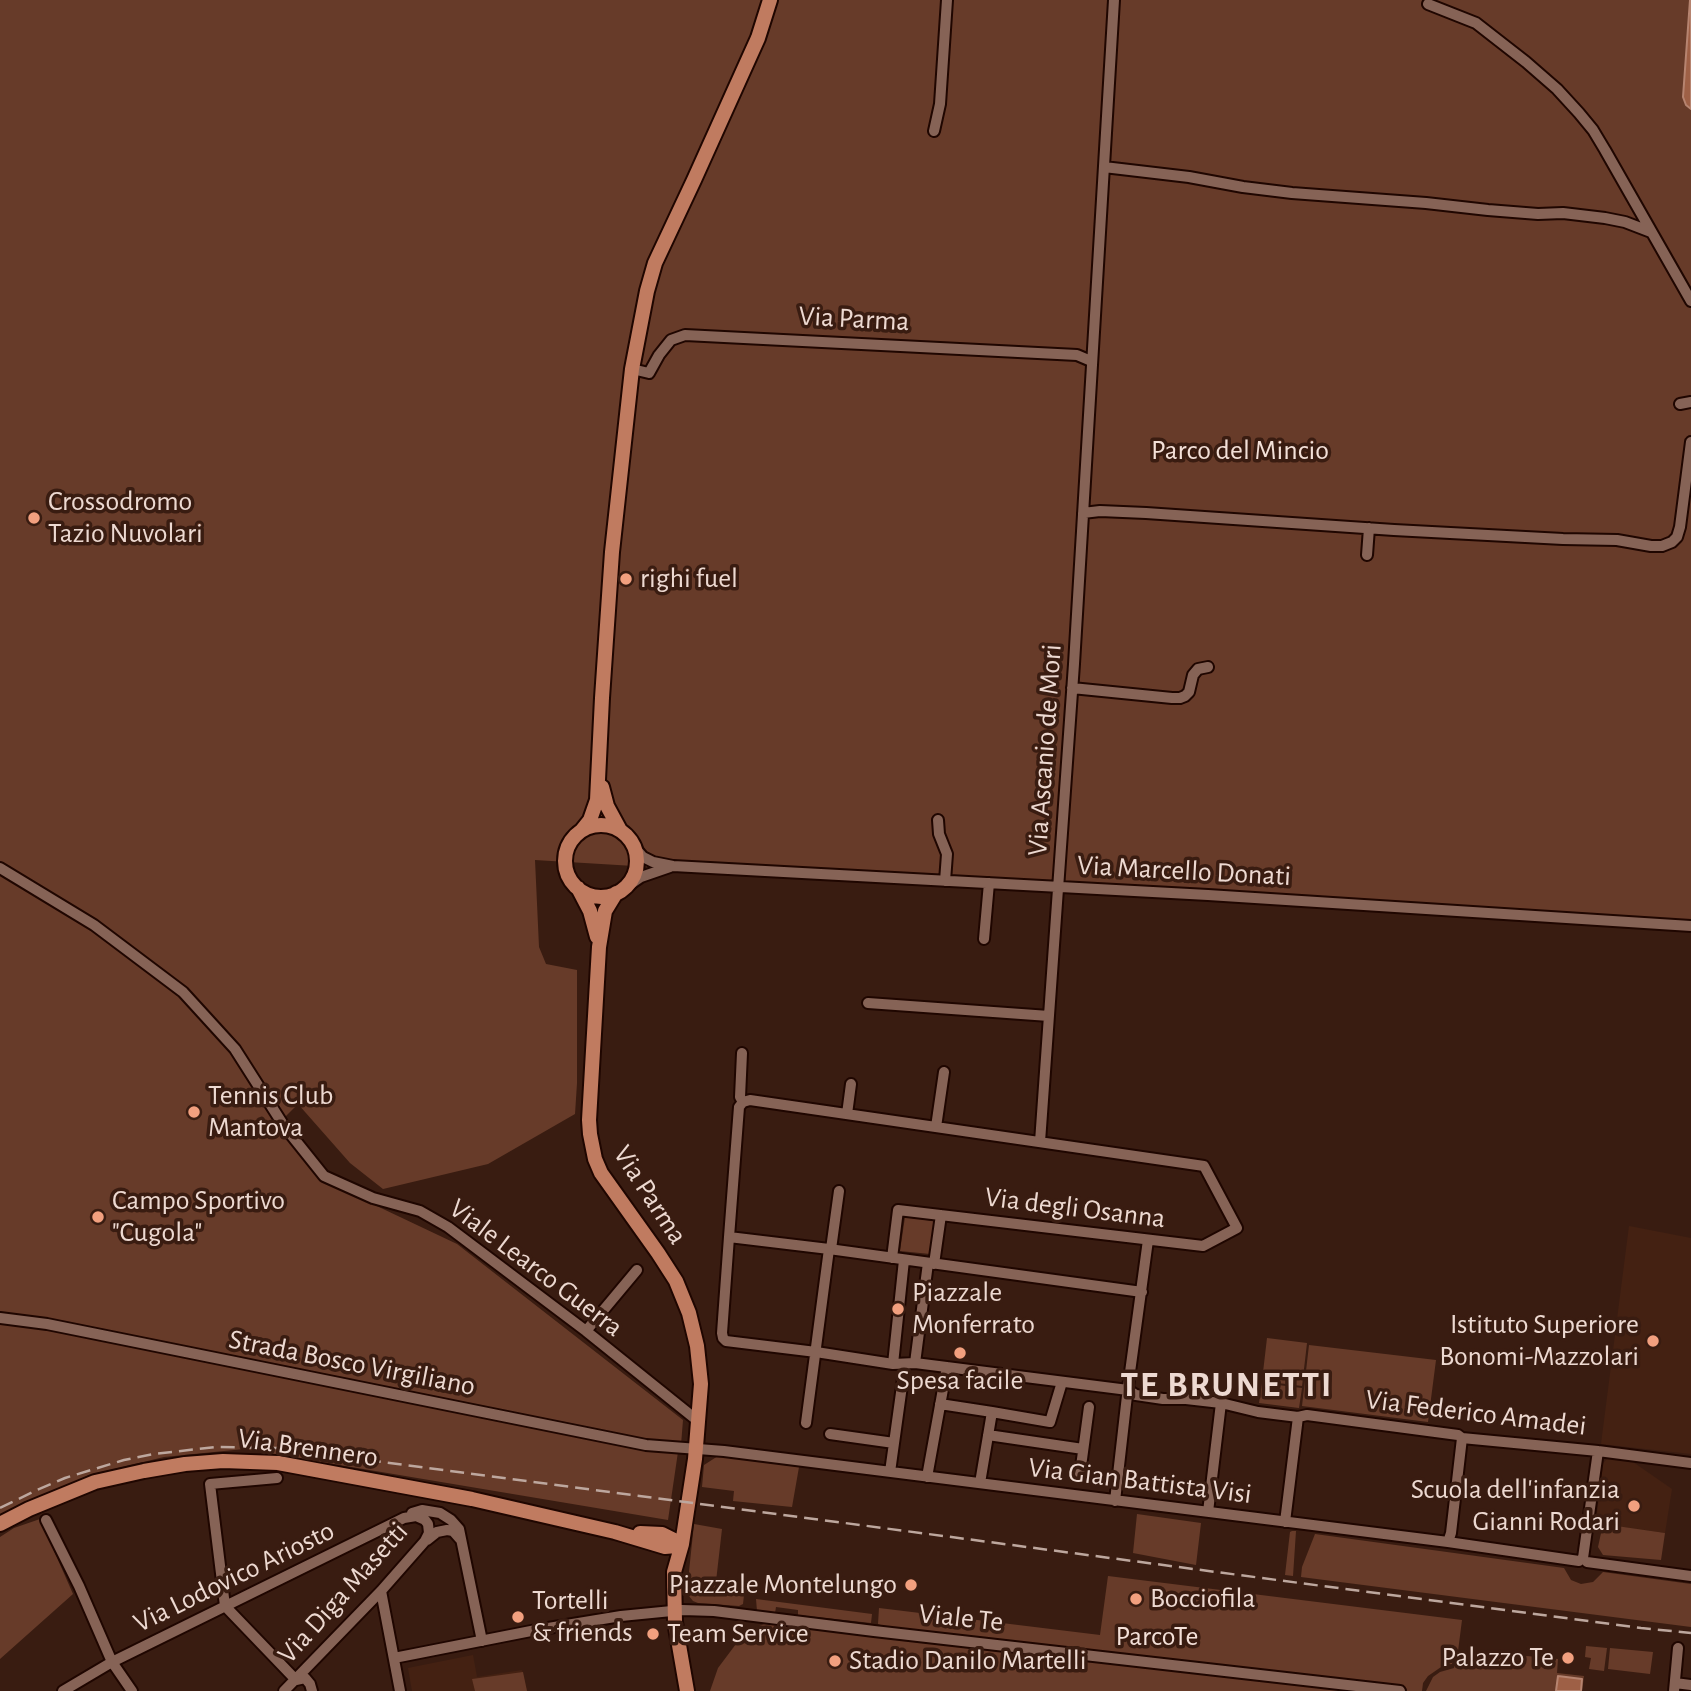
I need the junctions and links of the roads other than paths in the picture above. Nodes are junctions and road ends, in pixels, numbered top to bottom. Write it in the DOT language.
graph roads {
  1 [pos="770,0"];
  2 [pos="947,0"];
  3 [pos="1114,0"];
  4 [pos="1429,4"];
  5 [pos="934,131"];
  6 [pos="1104,167"];
  7 [pos="1651,232"];
  8 [pos="1691,302"];
  9 [pos="1091,361"];
  10 [pos="632,369"];
  11 [pos="1691,442"];
  12 [pos="1083,513"];
  13 [pos="1369,528"];
  14 [pos="1367,555"];
  15 [pos="1208,667"];
  16 [pos="1072,688"];
  17 [pos="600,772"];
  18 [pos="938,820"];
  19 [pos="582,830"];
  20 [pos="620,830"];
  21 [pos="635,848"];
  22 [pos="673,866"];
  23 [pos="0,868"];
  24 [pos="945,880"];
  25 [pos="989,883"];
  26 [pos="1058,886"];
  27 [pos="577,887"];
  28 [pos="620,890"];
  29 [pos="1691,926"];
  30 [pos="984,939"];
  31 [pos="599,947"];
  32 [pos="868,1003"];
  33 [pos="1049,1016"];
  34 [pos="742,1053"];
  35 [pos="944,1072"];
  36 [pos="851,1084"];
  37 [pos="743,1102"];
  38 [pos="847,1114"];
  39 [pos="936,1127"];
  40 [pos="1040,1142"];
  41 [pos="839,1191"];
  42 [pos="941,1215"];
  43 [pos="729,1237"];
  44 [pos="1148,1240"];
  45 [pos="830,1249"];
  46 [pos="892,1258"];
  47 [pos="904,1260"];
  48 [pos="931,1264"];
  49 [pos="637,1270"];
  50 [pos="1142,1292"];
  51 [pos="0,1318"];
  52 [pos="586,1331"];
  53 [pos="816,1352"];
  54 [pos="892,1364"];
  55 [pos="910,1364"];
  56 [pos="947,1367"];
  57 [pos="1062,1382"];
  58 [pos="1128,1390"];
  59 [pos="1220,1403"];
  60 [pos="940,1404"];
  61 [pos="1089,1407"];
  62 [pos="992,1412"];
  63 [pos="1298,1417"];
  64 [pos="698,1422"];
  65 [pos="1050,1422"];
  66 [pos="806,1423"];
  67 [pos="830,1434"];
  68 [pos="988,1435"];
  69 [pos="1462,1438"];
  70 [pos="894,1443"];
  71 [pos="1050,1444"];
  72 [pos="696,1449"];
  73 [pos="1083,1449"];
  74 [pos="1598,1451"];
  75 [pos="1691,1463"];
  76 [pos="890,1472"];
  77 [pos="1080,1474"];
  78 [pos="928,1477"];
  79 [pos="277,1478"];
  80 [pos="980,1483"];
  81 [pos="1115,1501"];
  82 [pos="1208,1512"];
  83 [pos="687,1514"];
  84 [pos="404,1518"];
  85 [pos="46,1520"];
  86 [pos="1285,1522"];
  87 [pos="0,1524"];
  88 [pos="615,1532"];
  89 [pos="662,1534"];
  90 [pos="425,1541"];
  91 [pos="1448,1542"];
  92 [pos="682,1544"];
  93 [pos="464,1548"];
  94 [pos="1583,1560"];
  95 [pos="674,1572"];
  96 [pos="1691,1576"];
  97 [pos="381,1591"];
  98 [pos="225,1606"];
  99 [pos="678,1610"];
  100 [pos="482,1641"];
  101 [pos="1678,1648"];
  102 [pos="394,1658"];
  103 [pos="112,1662"];
  104 [pos="296,1680"];
  105 [pos="1691,1685"];
  106 [pos="1674,1687"];
  107 [pos="63,1691"];
  108 [pos="131,1691"];
  109 [pos="284,1691"];
  110 [pos="312,1691"];
  111 [pos="400,1691"];
  112 [pos="687,1691"];
  113 [pos="695,1691"];
  114 [pos="1400,1691"];
  1 -- 10 [label="main road"];
  2 -- 5 [label="street"];
  3 -- 6 [label="street, Via Ascanio de Mori"];
  4 -- 7 [label="street"];
  6 -- 7 [label="street"];
  6 -- 9 [label="street, Via Ascanio de Mori"];
  7 -- 8 [label="street"];
  9 -- 10 [label="street, Via Parma"];
  9 -- 12 [label="street, Via Ascanio de Mori"];
  10 -- 17 [label="main road"];
  11 -- 13 [label="street"];
  12 -- 13 [label="street"];
  12 -- 16 [label="street, Via Ascanio de Mori"];
  13 -- 14 [label="street"];
  15 -- 16 [label="street"];
  16 -- 26 [label="street, Via Ascanio de Mori"];
  17 -- 19 [label="main road"];
  17 -- 20 [label="main road"];
  18 -- 24 [label="street"];
  19 -- 20 [label="main road"];
  19 -- 27 [label="main road"];
  20 -- 21 [label="main road"];
  21 -- 22 [label="street, Via Marcello Donati"];
  21 -- 28 [label="main road"];
  22 -- 24 [label="street, Via Marcello Donati"];
  22 -- 28 [label="street, Via Marcello Donati"];
  23 -- 52 [label="street, Viale Learco Guerra"];
  24 -- 25 [label="street, Via Marcello Donati"];
  25 -- 26 [label="street, Via Marcello Donati"];
  25 -- 30 [label="street"];
  26 -- 29 [label="street, Via Marcello Donati"];
  26 -- 33 [label="street, Via Ascanio de Mori"];
  27 -- 28 [label="main road"];
  27 -- 31 [label="main road, Via Parma"];
  28 -- 31 [label="main road, Via Parma"];
  31 -- 64 [label="main road, Via Parma"];
  32 -- 33 [label="street"];
  33 -- 40 [label="street, Via Ascanio de Mori"];
  34 -- 37 [label="street"];
  35 -- 39 [label="street"];
  36 -- 38 [label="street"];
  37 -- 38 [label="street"];
  37 -- 43 [label="street"];
  38 -- 39 [label="street"];
  39 -- 40 [label="street"];
  40 -- 44 [label="street, Via degli Osanna"];
  41 -- 45 [label="street"];
  42 -- 44 [label="street, Via degli Osanna"];
  42 -- 46 [label="street, Via degli Osanna"];
  42 -- 48 [label="street"];
  43 -- 45 [label="street"];
  43 -- 53 [label="street, Via Federico Amadei"];
  44 -- 50 [label="street"];
  45 -- 46 [label="street"];
  45 -- 53 [label="street"];
  46 -- 47 [label="street"];
  47 -- 48 [label="street"];
  47 -- 54 [label="street"];
  48 -- 50 [label="street"];
  48 -- 55 [label="street"];
  49 -- 52 [label="street"];
  50 -- 58 [label="street"];
  51 -- 72 [label="street, Strada Bosco Virgiliano"];
  52 -- 64 [label="street, Viale Learco Guerra"];
  53 -- 54 [label="street, Via Federico Amadei"];
  53 -- 66 [label="street"];
  54 -- 55 [label="street, Via Federico Amadei"];
  55 -- 56 [label="street, Via Federico Amadei"];
  55 -- 70 [label="street"];
  56 -- 57 [label="street, Via Federico Amadei"];
  56 -- 60 [label="street"];
  57 -- 58 [label="street, Via Federico Amadei"];
  57 -- 65 [label="street"];
  58 -- 59 [label="street, Via Federico Amadei"];
  58 -- 81 [label="street"];
  59 -- 63 [label="street, Via Federico Amadei"];
  59 -- 82 [label="street"];
  60 -- 62 [label="street"];
  60 -- 78 [label="street"];
  61 -- 73 [label="street"];
  62 -- 65 [label="street"];
  62 -- 68 [label="street"];
  63 -- 69 [label="street, Via Federico Amadei"];
  63 -- 86 [label="street"];
  64 -- 72 [label="main road, Via Parma"];
  65 -- 71 [label="street"];
  67 -- 70 [label="street"];
  68 -- 71 [label="street"];
  68 -- 80 [label="street"];
  69 -- 74 [label="street, Via Federico Amadei"];
  69 -- 91 [label="street"];
  70 -- 76 [label="street"];
  71 -- 73 [label="street"];
  72 -- 76 [label="street, Via Gian Battista Visi"];
  72 -- 83 [label="main road, Via Parma"];
  73 -- 77 [label="street"];
  74 -- 75 [label="street, Via Federico Amadei"];
  74 -- 94 [label="street"];
  76 -- 78 [label="street, Via Gian Battista Visi"];
  78 -- 80 [label="street, Via Gian Battista Visi"];
  79 -- 98 [label="street"];
  80 -- 81 [label="street, Via Gian Battista Visi"];
  81 -- 82 [label="street, Via Gian Battista Visi"];
  82 -- 86 [label="street, Via Gian Battista Visi"];
  83 -- 89 [label="main road"];
  83 -- 92 [label="main road, Via Parma"];
  84 -- 90 [label="street, Via Diga Masetti"];
  84 -- 93 [label="street, Via Lodovico Ariosto"];
  84 -- 98 [label="street, Via Lodovico Ariosto"];
  85 -- 103 [label="street"];
  86 -- 91 [label="street, Via Gian Battista Visi"];
  87 -- 88 [label="main road, Via Brennero"];
  88 -- 89 [label="main road, Via Brennero"];
  88 -- 92 [label="main road, Via Brennero"];
  88 -- 95 [label="main road, Via Brennero"];
  89 -- 92 [label="main road, Via Brennero"];
  90 -- 93 [label="street"];
  90 -- 97 [label="street, Via Diga Masetti"];
  91 -- 94 [label="street, Via Gian Battista Visi"];
  92 -- 95 [label="main road"];
  92 -- 99 [label="main road"];
  93 -- 100 [label="street, Via Lodovico Ariosto"];
  94 -- 96 [label="street, Via Gian Battista Visi"];
  95 -- 99 [label="main road"];
  97 -- 102 [label="street"];
  97 -- 104 [label="street, Via Diga Masetti"];
  98 -- 103 [label="street, Via Lodovico Ariosto"];
  98 -- 104 [label="street"];
  99 -- 100 [label="street, Viale Te"];
  99 -- 112 [label="main road"];
  99 -- 113 [label="main road"];
  99 -- 114 [label="street, Viale Te"];
  100 -- 102 [label="street, Viale Te"];
  101 -- 106 [label="street"];
  102 -- 111 [label="street"];
  103 -- 107 [label="street, Via Lodovico Ariosto"];
  103 -- 108 [label="street"];
  104 -- 109 [label="street, Via Diga Masetti"];
  104 -- 110 [label="street"];
  105 -- 106 [label="street"];
}
